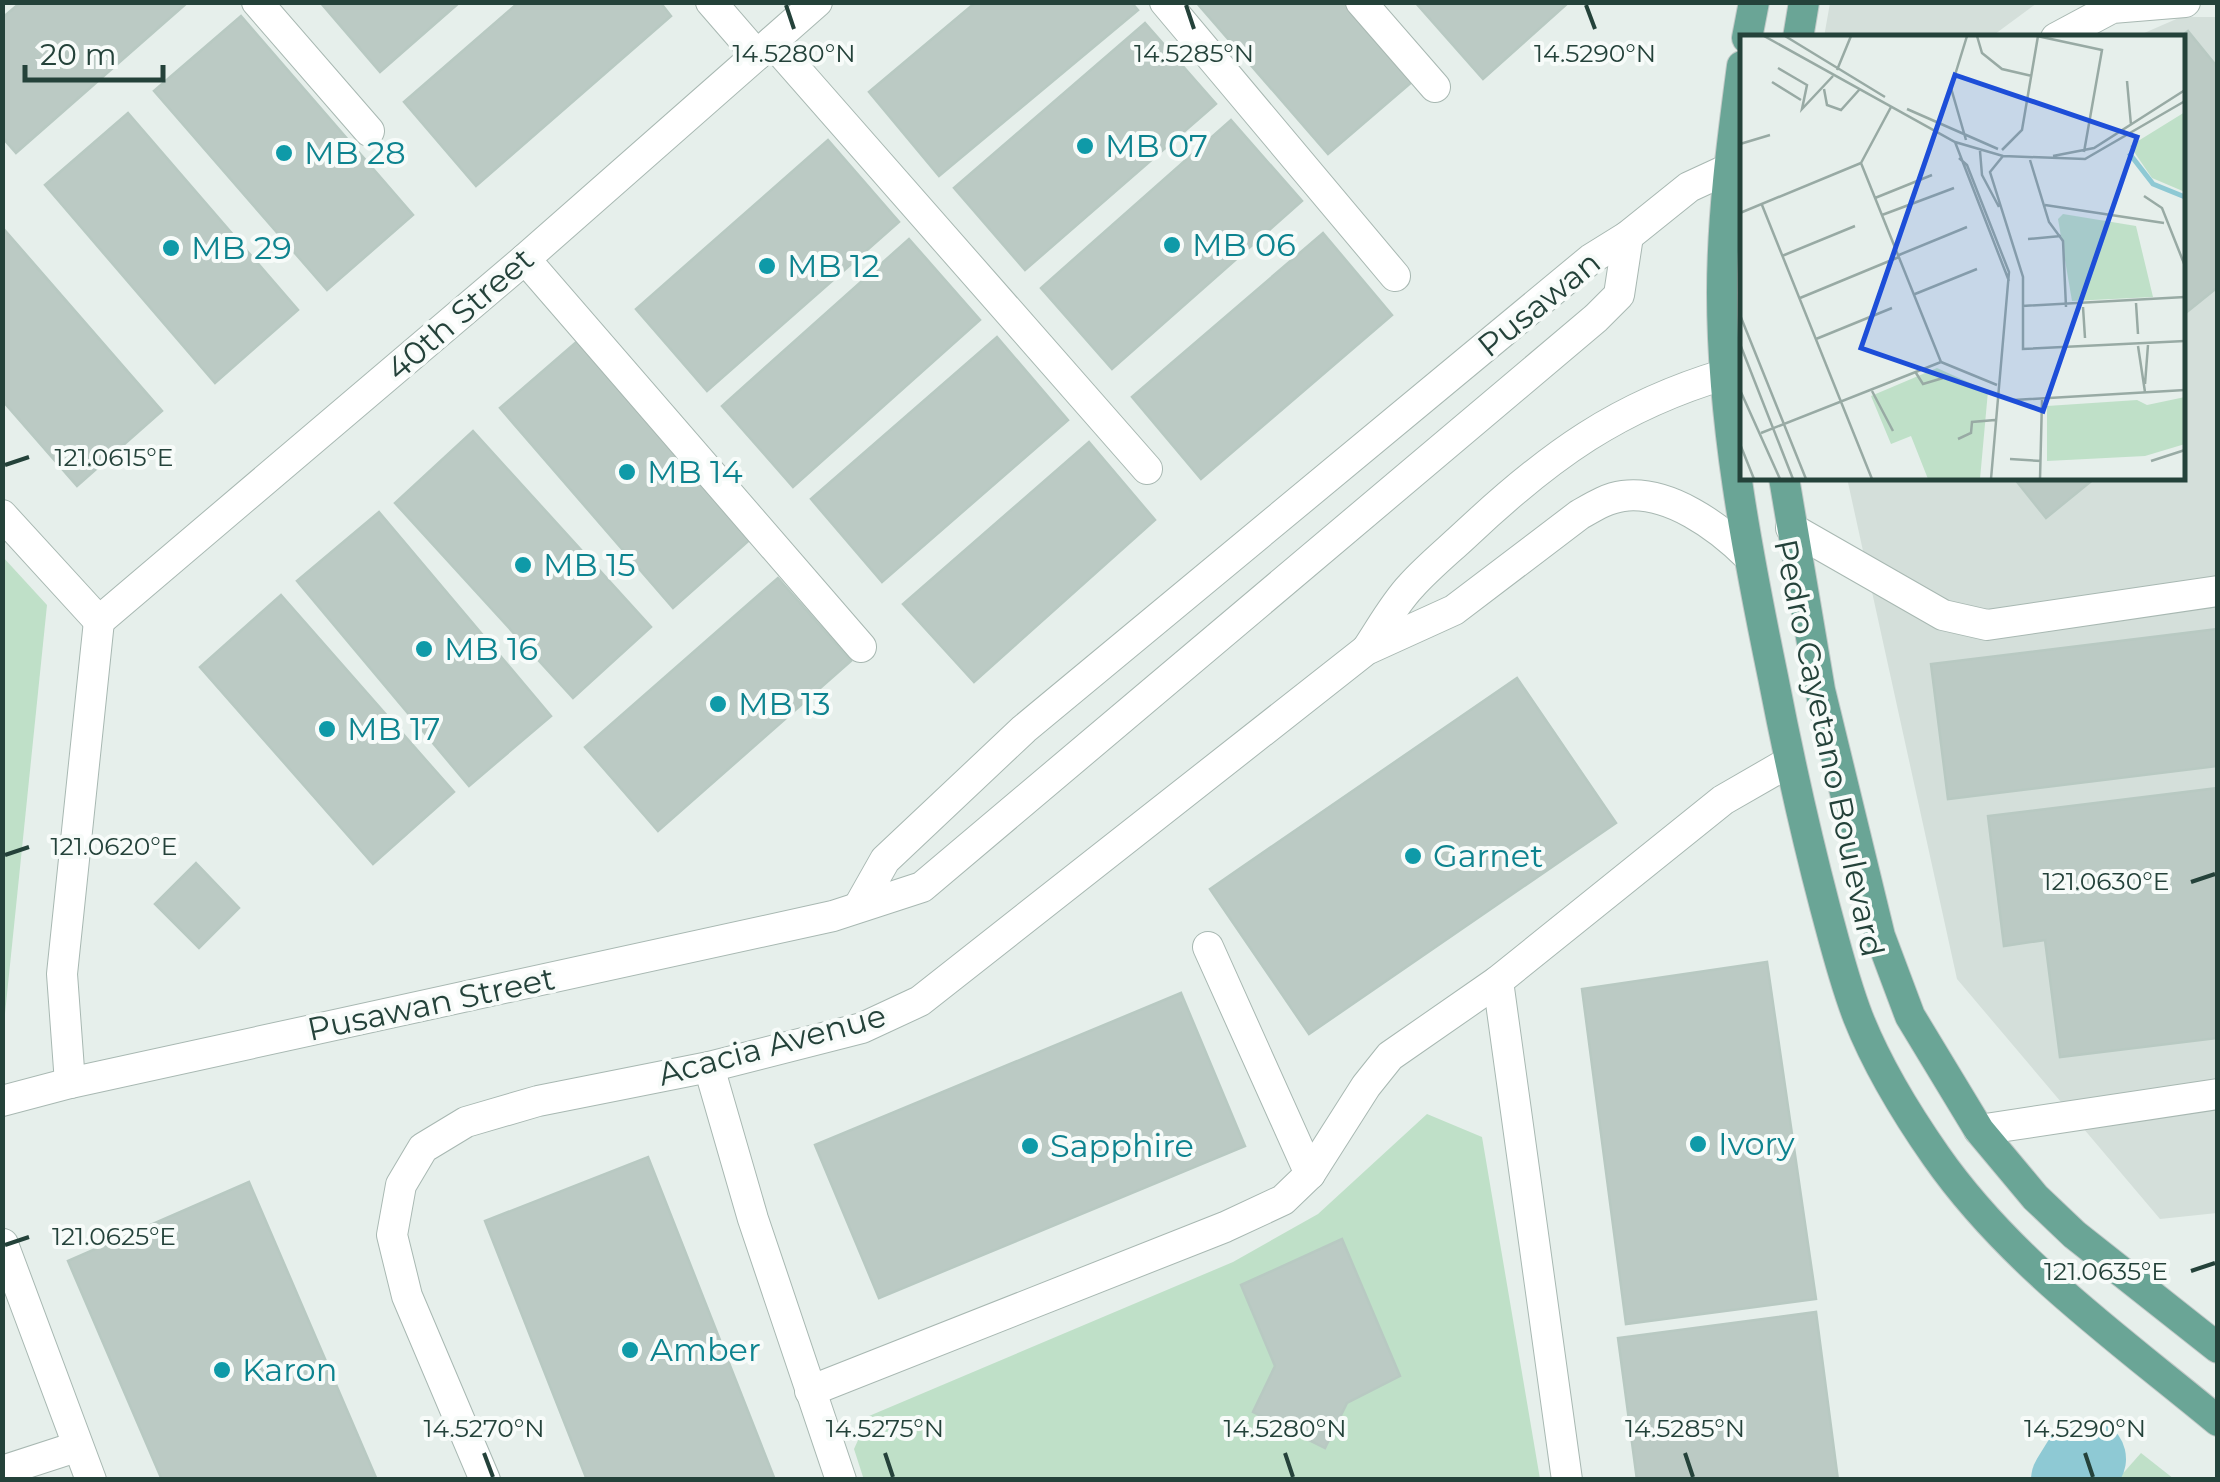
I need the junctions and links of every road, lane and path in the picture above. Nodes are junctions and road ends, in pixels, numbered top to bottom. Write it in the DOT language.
graph roads {
  1 [pos="257,2"];
  2 [pos="710,2"];
  3 [pos="817,2"];
  4 [pos="1165,2"];
  5 [pos="1361,2"];
  6 [pos="1754,2"];
  7 [pos="1804,2"];
  8 [pos="2186,2"];
  9 [pos="1748,35"];
  10 [pos="1798,35"];
  11 [pos="2062,35"];
  12 [pos="764,48"];
  13 [pos="1740,81"];
  14 [pos="1436,87"];
  15 [pos="370,132"];
  16 [pos="1728,169"];
  17 [pos="1628,236"];
  18 [pos="524,259"];
  19 [pos="1395,276"];
  20 [pos="1726,374"];
  21 [pos="1147,470"];
  22 [pos="1784,480"];
  23 [pos="2,515"];
  24 [pos="1792,528"];
  25 [pos="1750,558"];
  26 [pos="2218,591"];
  27 [pos="100,621"];
  28 [pos="860,647"];
  29 [pos="1366,650"];
  30 [pos="1790,762"];
  31 [pos="859,906"];
  32 [pos="1208,947"];
  33 [pos="1498,981"];
  34 [pos="709,1067"];
  35 [pos="70,1083"];
  36 [pos="2218,1094"];
  37 [pos="2,1101"];
  38 [pos="1980,1130"];
  39 [pos="1310,1174"];
  40 [pos="2,1244"];
  41 [pos="2218,1348"];
  42 [pos="810,1391"];
  43 [pos="2218,1421"];
  44 [pos="76,1447"];
  45 [pos="2,1471"];
  46 [pos="90,1480"];
  47 [pos="485,1480"];
  48 [pos="841,1480"];
  49 [pos="1568,1480"];
  1 -- 15 [label="street"];
  2 -- 12 [label="street"];
  3 -- 12 [label="street, 40th Street"];
  4 -- 19 [label="street"];
  5 -- 14 [label="street"];
  6 -- 9 [label="main road"];
  7 -- 10 [label="main road"];
  8 -- 11 [label="street"];
  12 -- 18 [label="street, 40th Street"];
  12 -- 21 [label="street"];
  13 -- 16 [label="main road, Pedro Cayetano Boulevard"];
  16 -- 17 [label="street"];
  16 -- 20 [label="main road, Pedro Cayetano Boulevard"];
  17 -- 31 [label="street, Pusawan"];
  17 -- 31 [label="street, Pusawan"];
  18 -- 27 [label="street, 40th Street"];
  18 -- 28 [label="street"];
  20 -- 25 [label="main road, Pedro Cayetano Boulevard"];
  20 -- 29 [label="street, Acacia Avenue"];
  22 -- 24 [label="main road, Pedro Cayetano Boulevard"];
  23 -- 27 [label="street"];
  24 -- 26 [label="street"];
  24 -- 38 [label="main road, Pedro Cayetano Boulevard"];
  25 -- 29 [label="street, Acacia Avenue"];
  25 -- 30 [label="main road, Pedro Cayetano Boulevard"];
  27 -- 35 [label="street"];
  29 -- 34 [label="street, Acacia Avenue"];
  30 -- 33 [label="street"];
  30 -- 43 [label="main road, Pedro Cayetano Boulevard"];
  31 -- 35 [label="street, Pusawan Street"];
  32 -- 39 [label="street"];
  33 -- 39 [label="street"];
  33 -- 49 [label="street"];
  34 -- 42 [label="street"];
  34 -- 47 [label="street, Acacia Avenue"];
  35 -- 37 [label="street, Pusawan Street"];
  36 -- 38 [label="street"];
  38 -- 41 [label="main road, Pedro Cayetano Boulevard"];
  39 -- 42 [label="street"];
  40 -- 44 [label="street"];
  42 -- 48 [label="street"];
  44 -- 45 [label="street"];
  44 -- 46 [label="street"];
}
